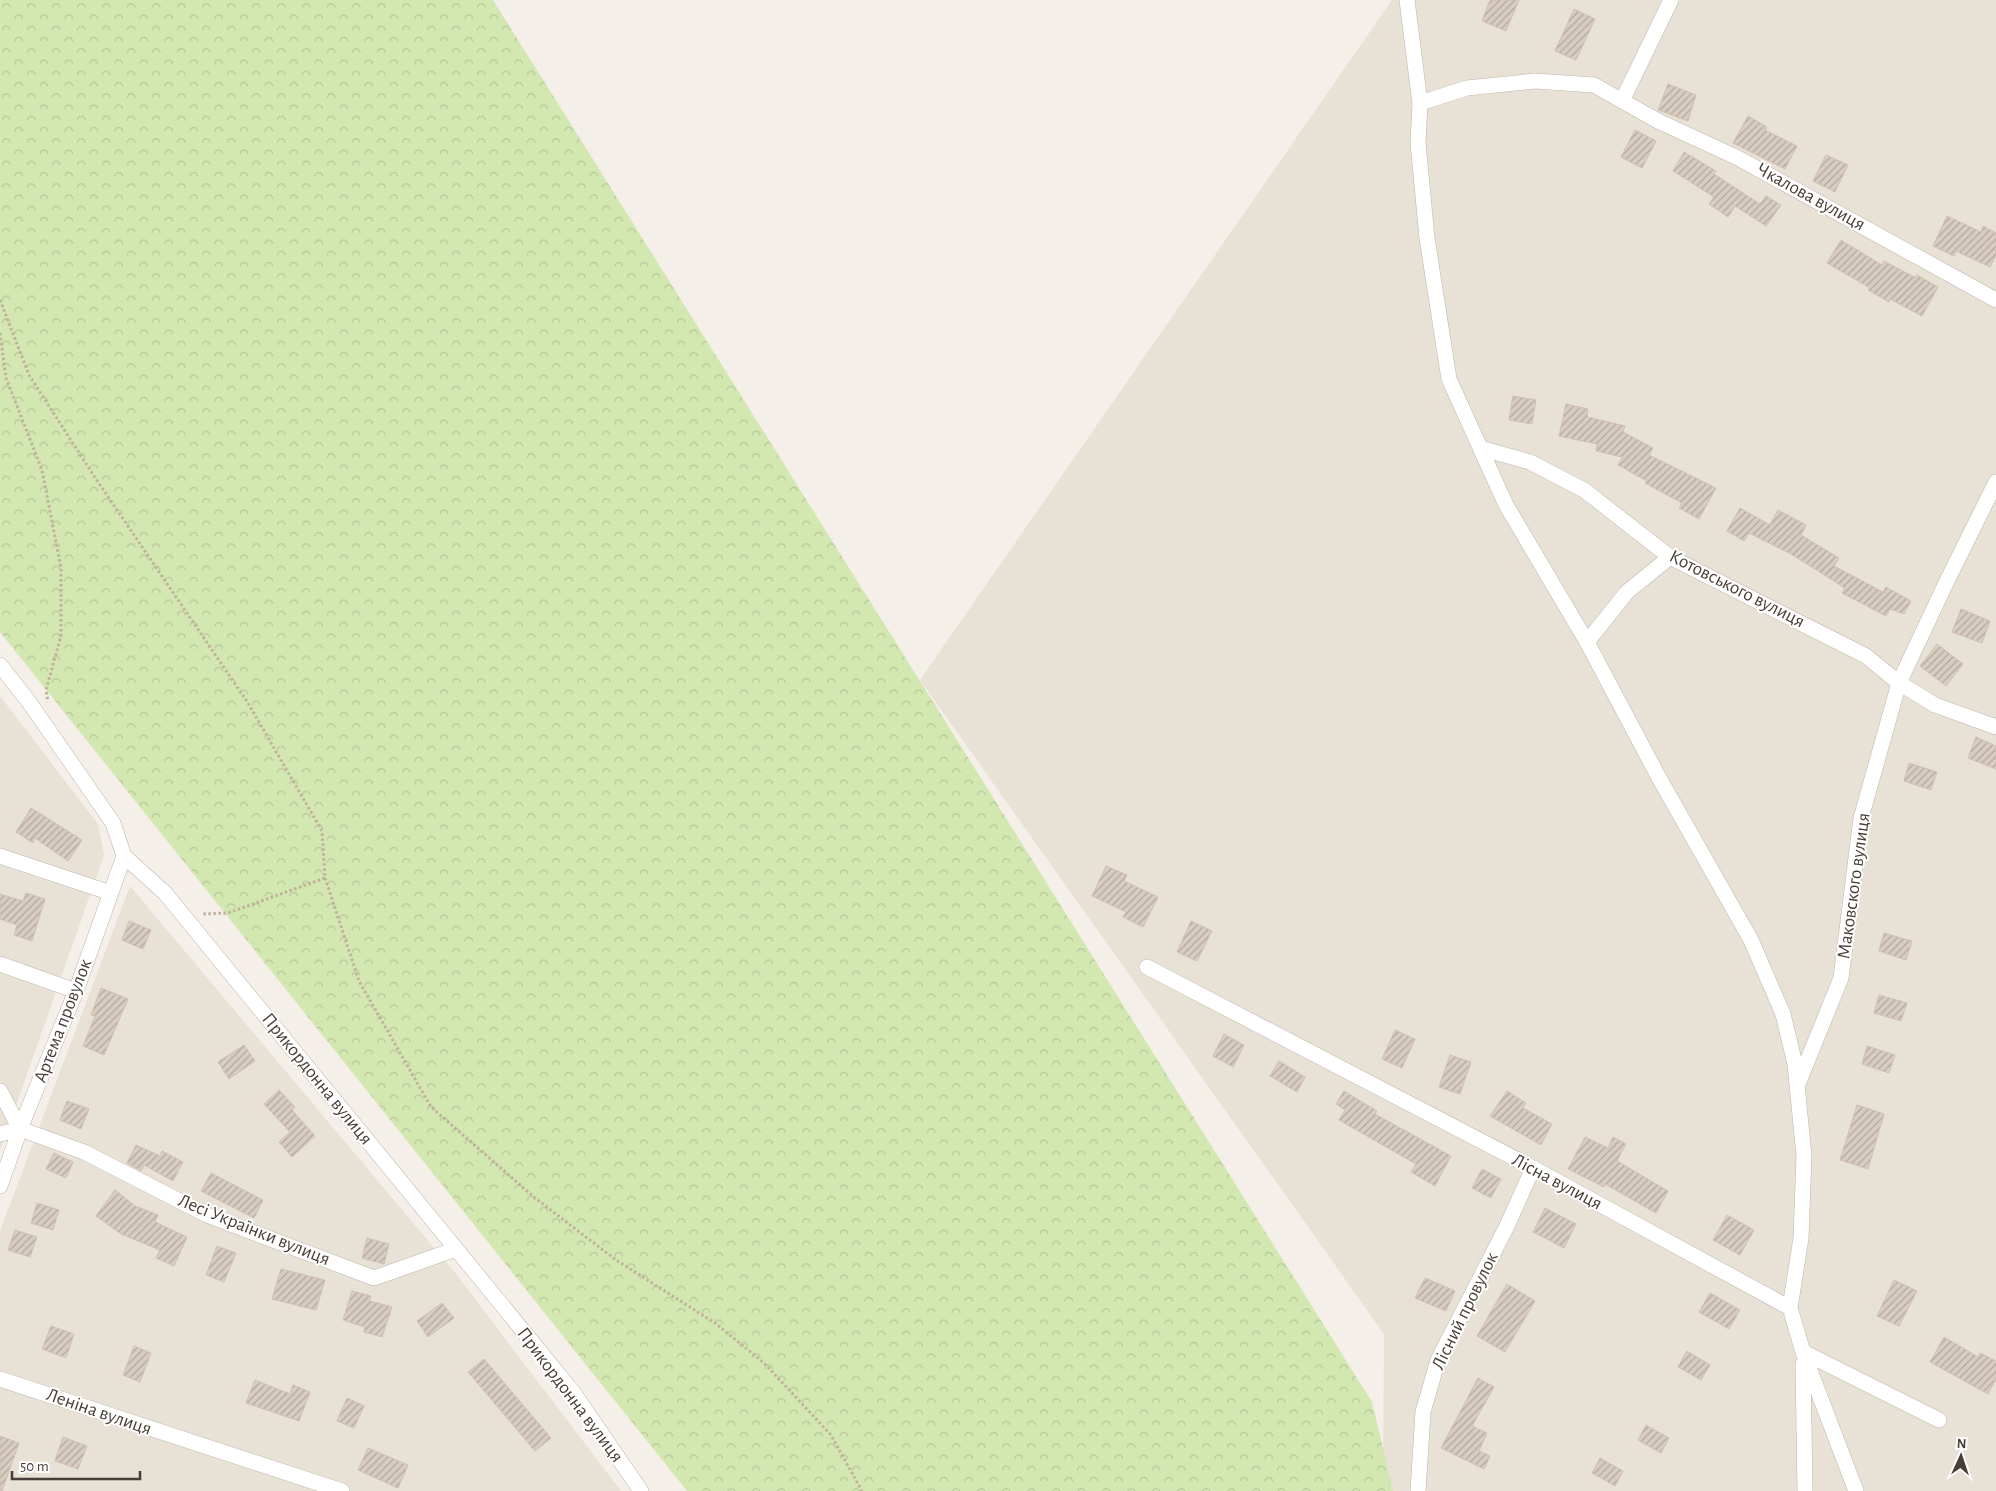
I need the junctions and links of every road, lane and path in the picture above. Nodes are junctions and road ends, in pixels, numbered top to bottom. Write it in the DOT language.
graph roads {
  1 [pos="1407,0"];
  2 [pos="1671,0"];
  3 [pos="1622,101"];
  4 [pos="1420,103"];
  5 [pos="0,300"];
  6 [pos="1996,300"];
  7 [pos="0,333"];
  8 [pos="1480,448"];
  9 [pos="1996,482"];
  10 [pos="1670,557"];
  11 [pos="1587,642"];
  12 [pos="0,665"];
  13 [pos="1899,683"];
  14 [pos="49,709"];
  15 [pos="1996,727"];
  16 [pos="0,856"];
  17 [pos="124,856"];
  18 [pos="325,878"];
  19 [pos="111,893"];
  20 [pos="183,915"];
  21 [pos="0,964"];
  22 [pos="1147,967"];
  23 [pos="76,991"];
  24 [pos="1798,1086"];
  25 [pos="0,1091"];
  26 [pos="20,1129"];
  27 [pos="0,1134"];
  28 [pos="1533,1168"];
  29 [pos="0,1186"];
  30 [pos="456,1249"];
  31 [pos="1790,1308"];
  32 [pos="1803,1352"];
  33 [pos="0,1378"];
  34 [pos="1938,1420"];
  35 [pos="342,1491"];
  36 [pos="641,1491"];
  37 [pos="862,1491"];
  38 [pos="1418,1491"];
  39 [pos="1805,1491"];
  40 [pos="1856,1491"];
  1 -- 4 [label="street"];
  2 -- 3 [label="street"];
  3 -- 4 [label="street, Чкалова вулиця"];
  3 -- 6 [label="street, Чкалова вулиця"];
  4 -- 8 [label="street"];
  5 -- 18 [label="path"];
  7 -- 14 [label="path"];
  8 -- 10 [label="street, Котовського вулиця"];
  8 -- 11 [label="street"];
  9 -- 13 [label="street, Маковского вулиця"];
  10 -- 11 [label="street"];
  10 -- 13 [label="street, Котовського вулиця"];
  11 -- 24 [label="street"];
  12 -- 17 [label="street, Прикордонна вулиця"];
  13 -- 15 [label="street, Котовського вулиця"];
  13 -- 24 [label="street, Маковского вулиця"];
  16 -- 19 [label="street"];
  17 -- 19 [label="street, Артема провулок"];
  17 -- 20 [label="street, Прикордонна вулиця"];
  18 -- 20 [label="path"];
  18 -- 37 [label="path"];
  19 -- 23 [label="street, Артема провулок"];
  20 -- 30 [label="street, Прикордонна вулиця"];
  21 -- 23 [label="street"];
  22 -- 28 [label="street, Лісна вулиця"];
  23 -- 26 [label="street, Артема провулок"];
  24 -- 31 [label="street"];
  25 -- 26 [label="street"];
  26 -- 27 [label="street"];
  26 -- 29 [label="street, Артема провулок"];
  26 -- 30 [label="street, Лесі Українки вулиця"];
  28 -- 31 [label="street, Лісна вулиця"];
  28 -- 38 [label="street, Лісний провулок"];
  30 -- 36 [label="street, Прикордонна вулиця"];
  31 -- 32 [label="street"];
  32 -- 34 [label="street"];
  32 -- 39 [label="street"];
  32 -- 40 [label="street"];
  33 -- 35 [label="street, Леніна вулиця"];
}
